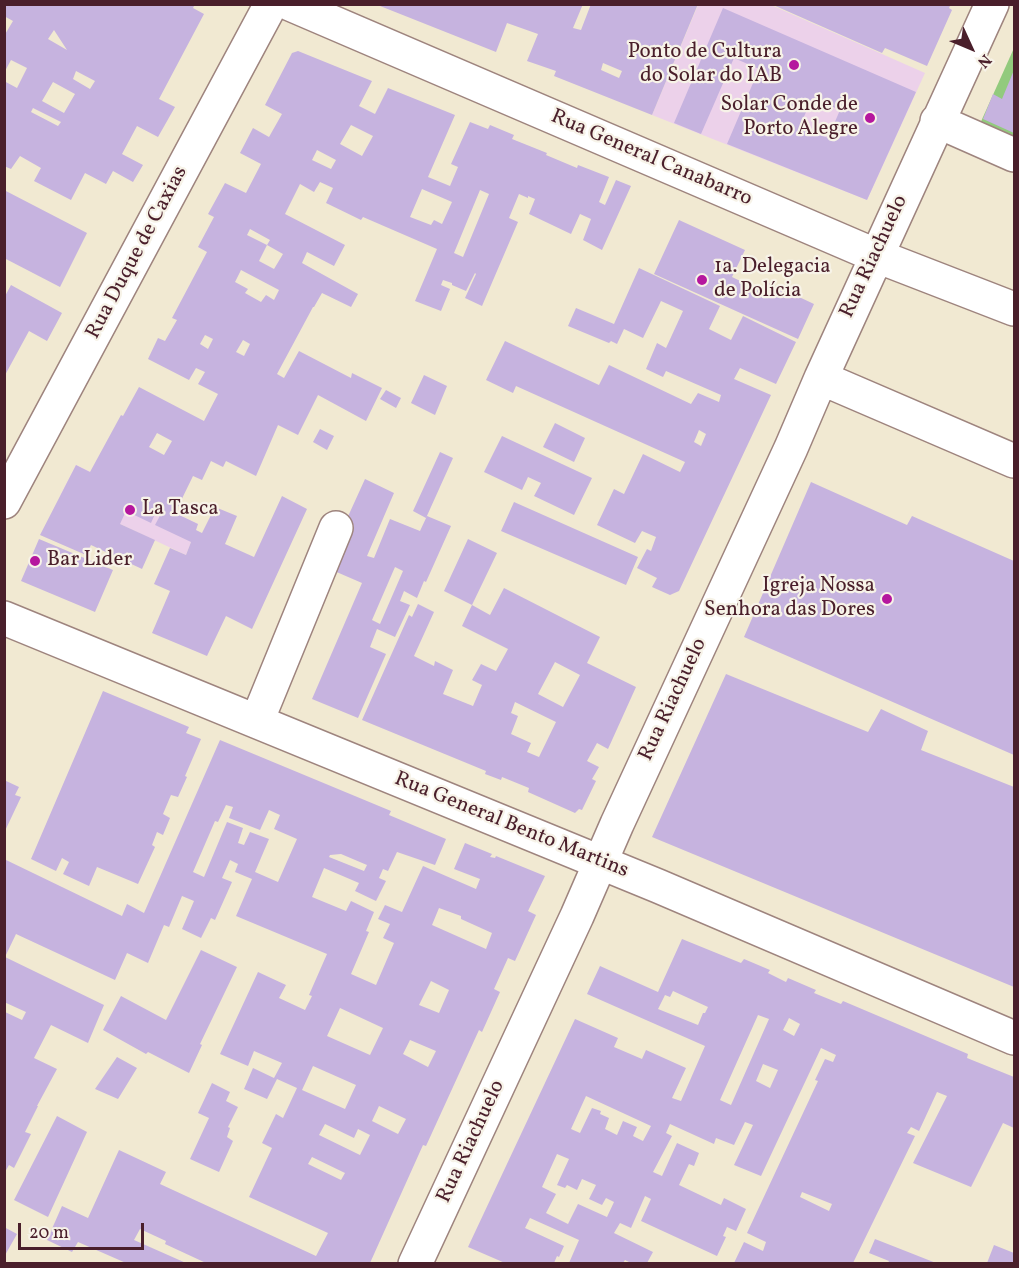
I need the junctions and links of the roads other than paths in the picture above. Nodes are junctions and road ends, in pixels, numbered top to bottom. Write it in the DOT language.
graph roads {
  1 [pos="271,4"];
  2 [pos="290,4"];
  3 [pos="992,4"];
  4 [pos="937,121"];
  5 [pos="1014,155"];
  6 [pos="877,255"];
  7 [pos="1014,309"];
  8 [pos="821,378"];
  9 [pos="1014,461"];
  10 [pos="4,502"];
  11 [pos="336,528"];
  12 [pos="4,618"];
  13 [pos="257,721"];
  14 [pos="599,862"];
  15 [pos="1014,1038"];
  16 [pos="415,1263"];
  1 -- 10 [label="street, Rua Duque de Caxias"];
  2 -- 6 [label="street, Rua General Canabarro"];
  3 -- 4 [label="street, Rua Riachuelo"];
  4 -- 5 [label="street"];
  4 -- 6 [label="street, Rua Riachuelo"];
  6 -- 7 [label="street, Rua General Canabarro"];
  6 -- 8 [label="street, Rua Riachuelo"];
  8 -- 9 [label="street"];
  8 -- 14 [label="street, Rua Riachuelo"];
  11 -- 13 [label="street"];
  12 -- 13 [label="street, Rua General Bento Martins"];
  13 -- 14 [label="street, Rua General Bento Martins"];
  14 -- 15 [label="street, Rua General Bento Martins"];
  14 -- 16 [label="street, Rua Riachuelo"];
}
